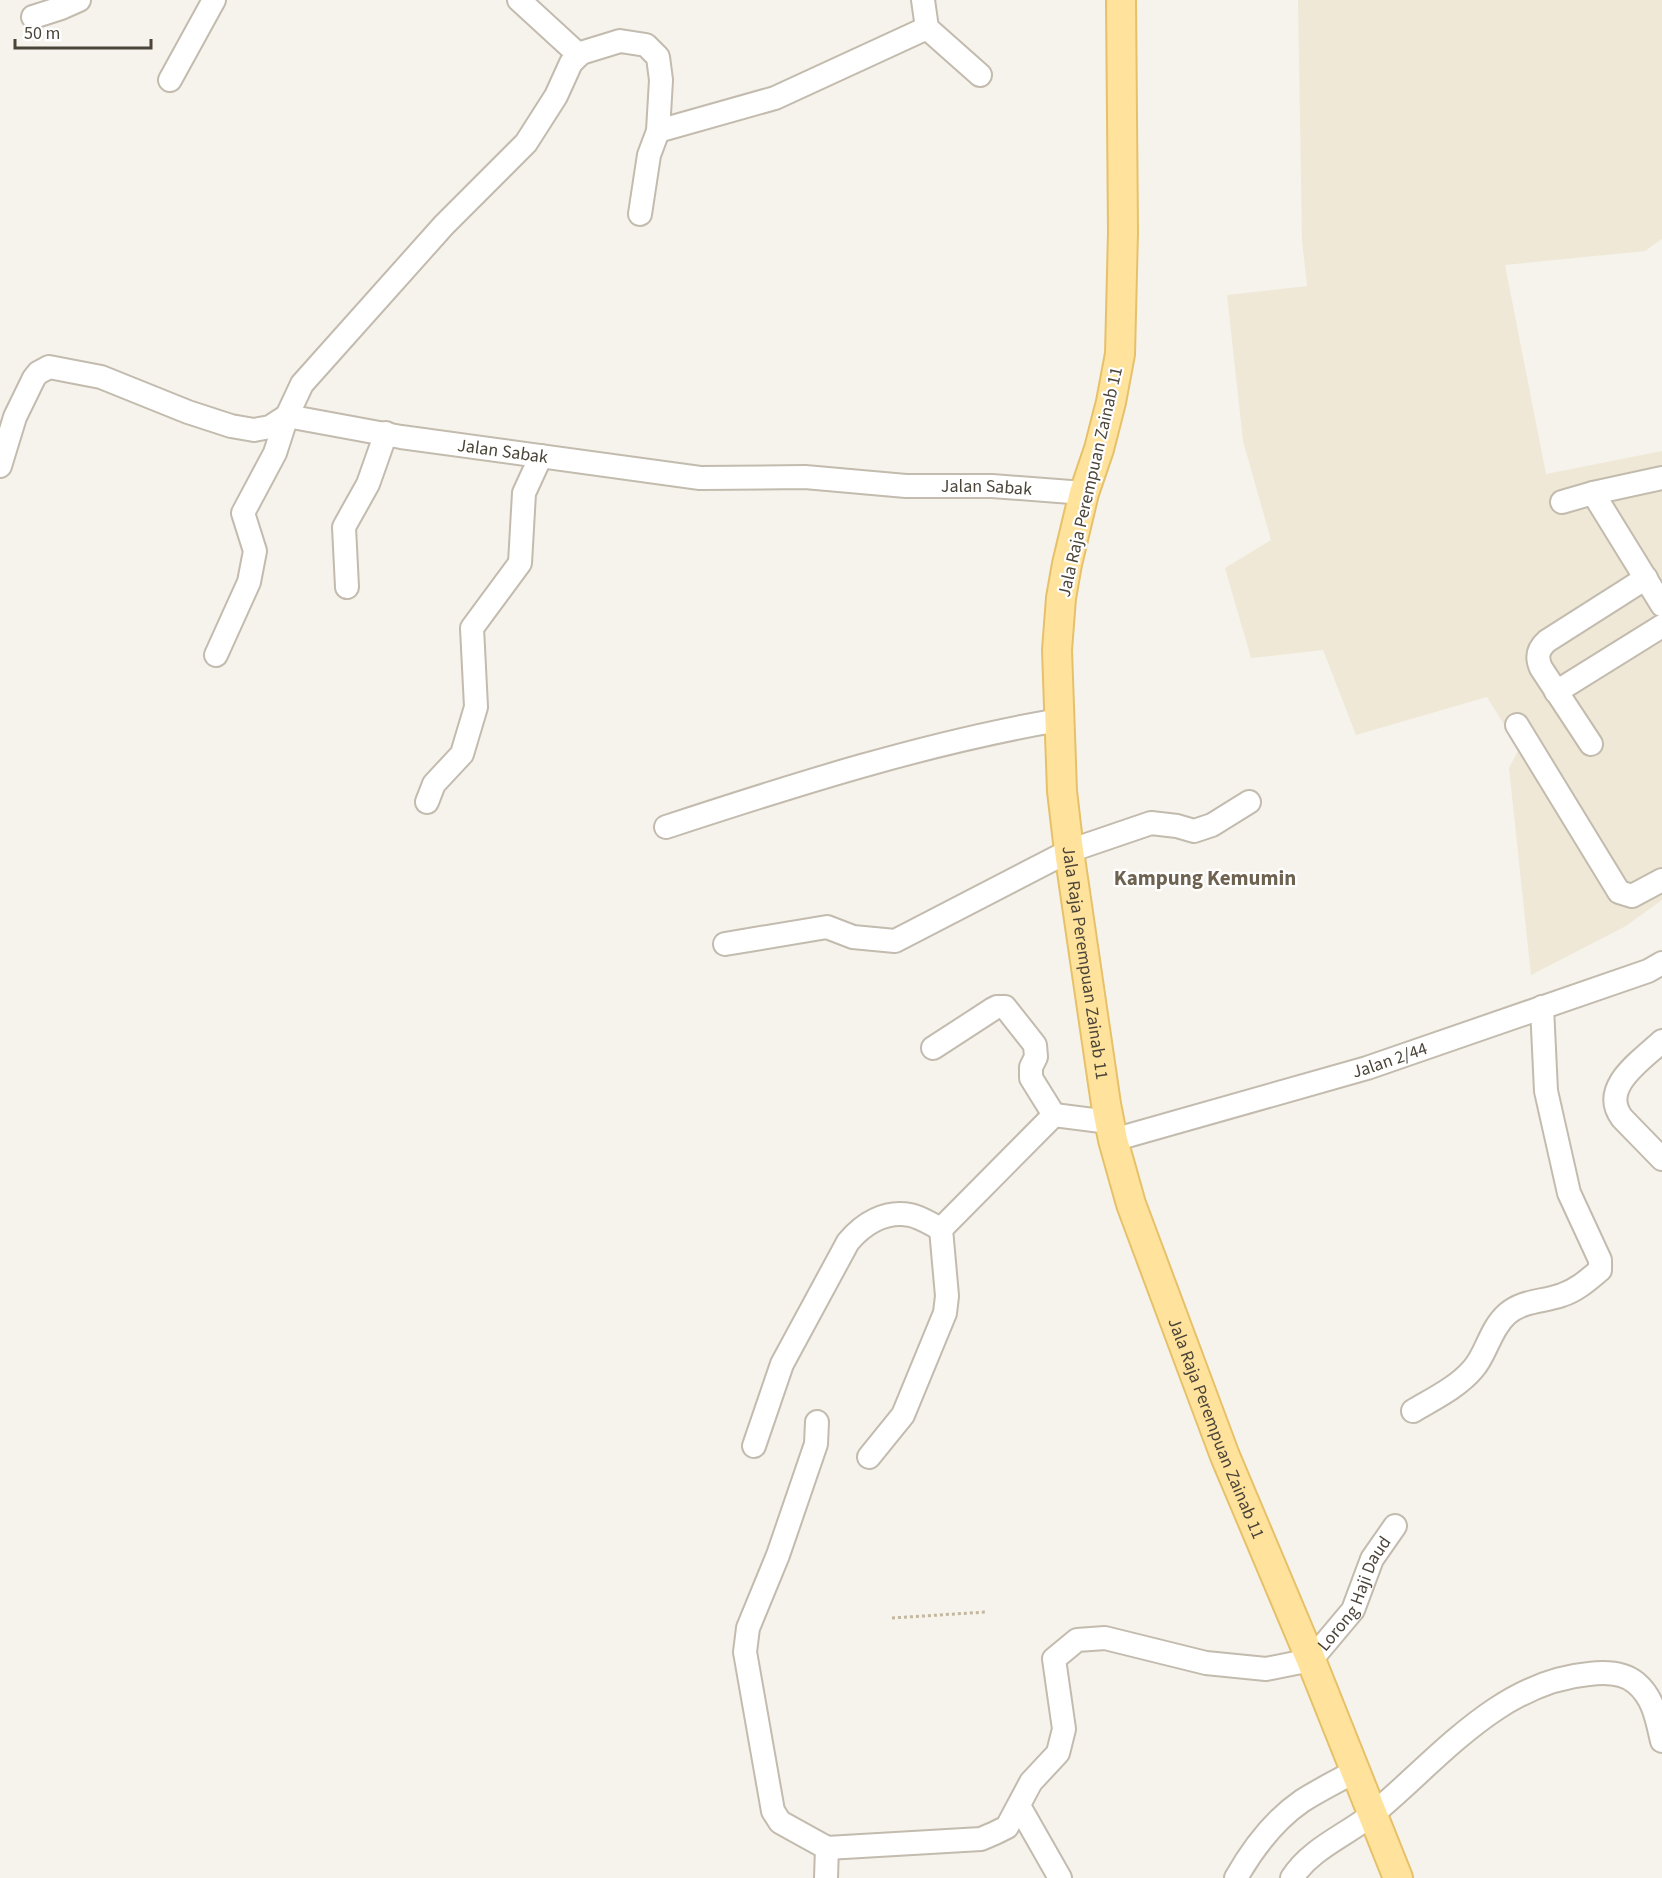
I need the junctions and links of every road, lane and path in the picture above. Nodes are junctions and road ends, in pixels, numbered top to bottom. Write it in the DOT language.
graph roads {
  1 [pos="78,0"];
  2 [pos="214,0"];
  3 [pos="519,0"];
  4 [pos="923,0"];
  5 [pos="1121,0"];
  6 [pos="33,17"];
  7 [pos="927,28"];
  8 [pos="579,55"];
  9 [pos="980,75"];
  10 [pos="170,80"];
  11 [pos="658,131"];
  12 [pos="640,214"];
  13 [pos="286,416"];
  14 [pos="8,417"];
  15 [pos="386,433"];
  16 [pos="541,456"];
  17 [pos="0,466"];
  18 [pos="1662,478"];
  19 [pos="1084,493"];
  20 [pos="1593,493"];
  21 [pos="1562,502"];
  22 [pos="347,587"];
  23 [pos="1657,593"];
  24 [pos="1662,626"];
  25 [pos="216,655"];
  26 [pos="1556,692"];
  27 [pos="1059,720"];
  28 [pos="1518,725"];
  29 [pos="1591,744"];
  30 [pos="1249,801"];
  31 [pos="427,802"];
  32 [pos="666,827"];
  33 [pos="1069,851"];
  34 [pos="1662,880"];
  35 [pos="725,944"];
  36 [pos="1662,963"];
  37 [pos="1542,1007"];
  38 [pos="1662,1041"];
  39 [pos="933,1048"];
  40 [pos="1054,1115"];
  41 [pos="1111,1131"];
  42 [pos="1662,1159"];
  43 [pos="941,1229"];
  44 [pos="1413,1411"];
  45 [pos="817,1422"];
  46 [pos="754,1446"];
  47 [pos="869,1456"];
  48 [pos="1395,1526"];
  49 [pos="986,1612"];
  50 [pos="892,1618"];
  51 [pos="1311,1660"];
  52 [pos="1662,1741"];
  53 [pos="1355,1771"];
  54 [pos="1019,1806"];
  55 [pos="1372,1815"];
  56 [pos="827,1848"];
  57 [pos="826,1878"];
  58 [pos="1060,1878"];
  59 [pos="1236,1878"];
  60 [pos="1292,1878"];
  61 [pos="1398,1878"];
  1 -- 6 [label="street"];
  2 -- 10 [label="street"];
  3 -- 8 [label="street"];
  4 -- 7 [label="street"];
  5 -- 19 [label="main road, Jala Raja Perempuan Zainab 11"];
  7 -- 9 [label="street"];
  7 -- 11 [label="street"];
  8 -- 11 [label="street"];
  8 -- 13 [label="street"];
  11 -- 12 [label="street"];
  13 -- 14 [label="street"];
  13 -- 15 [label="street, Jalan Sabak"];
  13 -- 25 [label="street"];
  14 -- 17 [label="street"];
  15 -- 16 [label="street, Jalan Sabak"];
  15 -- 22 [label="street"];
  16 -- 19 [label="street, Jalan Sabak"];
  16 -- 31 [label="street"];
  18 -- 20 [label="street"];
  19 -- 27 [label="main road, Jala Raja Perempuan Zainab 11"];
  20 -- 21 [label="street"];
  20 -- 23 [label="street"];
  23 -- 26 [label="street"];
  24 -- 26 [label="street"];
  26 -- 29 [label="street"];
  27 -- 32 [label="street"];
  27 -- 33 [label="main road, Jala Raja Perempuan Zainab 11"];
  28 -- 34 [label="street"];
  30 -- 33 [label="street"];
  33 -- 35 [label="street"];
  33 -- 41 [label="main road, Jala Raja Perempuan Zainab 11"];
  36 -- 37 [label="street, Jalan 2/44"];
  37 -- 41 [label="street, Jalan 2/44"];
  37 -- 44 [label="street"];
  38 -- 42 [label="street"];
  39 -- 40 [label="street"];
  40 -- 41 [label="street"];
  40 -- 43 [label="street"];
  41 -- 51 [label="main road, Jala Raja Perempuan Zainab 11"];
  43 -- 46 [label="street"];
  43 -- 47 [label="street"];
  45 -- 56 [label="street"];
  48 -- 51 [label="street, Lorong Haji Daud"];
  49 -- 50 [label="path"];
  51 -- 53 [label="main road, Jala Raja Perempuan Zainab 11"];
  51 -- 54 [label="street"];
  52 -- 55 [label="street"];
  53 -- 55 [label="main road, Jala Raja Perempuan Zainab 11"];
  53 -- 59 [label="street"];
  54 -- 56 [label="street"];
  54 -- 58 [label="street"];
  55 -- 60 [label="street"];
  55 -- 61 [label="main road, Jala Raja Perempuan Zainab 11"];
  56 -- 57 [label="street"];
}
